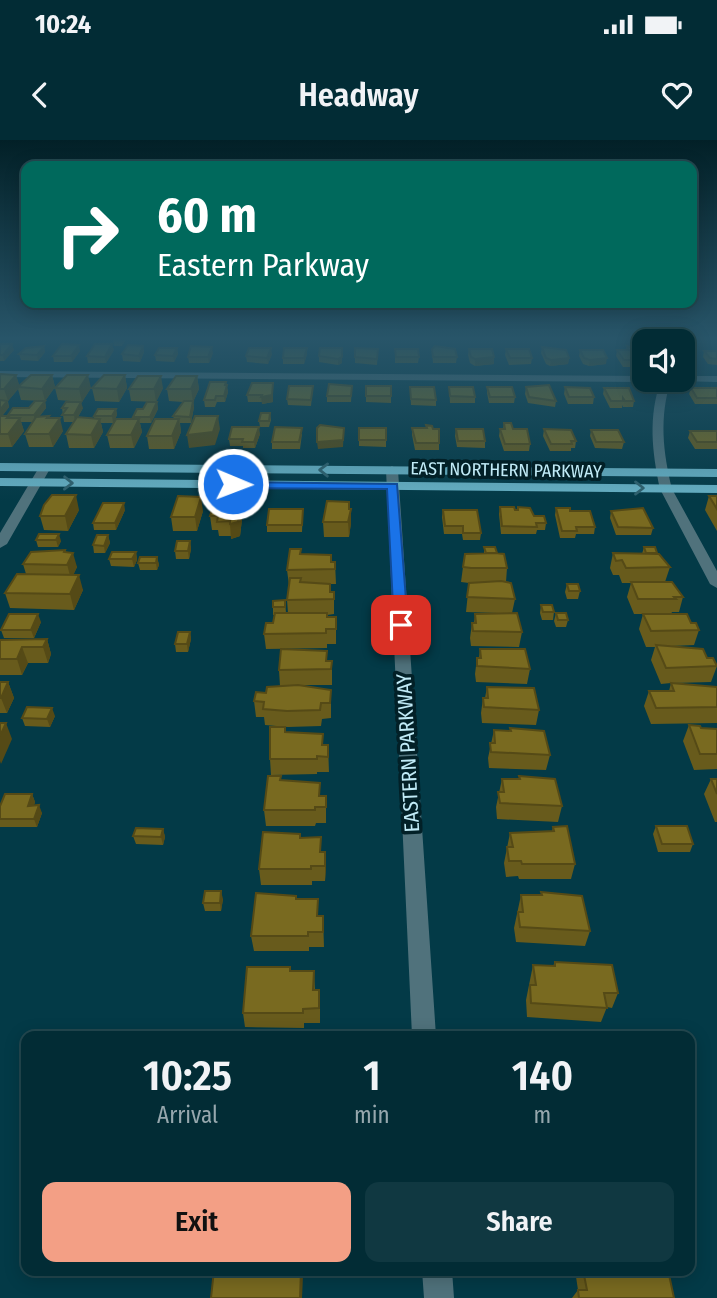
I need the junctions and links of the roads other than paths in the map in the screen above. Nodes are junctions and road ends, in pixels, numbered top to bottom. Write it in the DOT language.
graph roads {
  1 [pos="661,393"];
  2 [pos="0,467"];
  3 [pos="45,467"];
  4 [pos="662,472"];
  5 [pos="717,473"];
  6 [pos="393,478"];
  7 [pos="0,482"];
  8 [pos="36,482"];
  9 [pos="666,489"];
  10 [pos="717,489"];
  11 [pos="0,544"];
  12 [pos="717,584"];
  13 [pos="424,1031"];
  14 [pos="437,1276"];
  15 [pos="439,1298"];
  1 -- 4 [label="street"];
  2 -- 3 [label="main road, EAST NORTHERN PARKWAY"];
  6 -- 3 [label="main road, EAST NORTHERN PARKWAY, one-way"];
  3 -- 8 [label="street"];
  4 -- 5 [label="main road, EAST NORTHERN PARKWAY"];
  4 -- 6 [label="main road, EAST NORTHERN PARKWAY"];
  4 -- 9 [label="street"];
  8 -- 6 [label="main road, EAST NORTHERN PARKWAY, one-way"];
  6 -- 9 [label="main road, EAST NORTHERN PARKWAY, one-way"];
  6 -- 13 [label="street, EASTERN PARKWAY"];
  7 -- 8 [label="main road, EAST NORTHERN PARKWAY"];
  8 -- 11 [label="street"];
  9 -- 10 [label="main road, EAST NORTHERN PARKWAY"];
  9 -- 12 [label="street"];
  14 -- 15 [label="street"];
}
